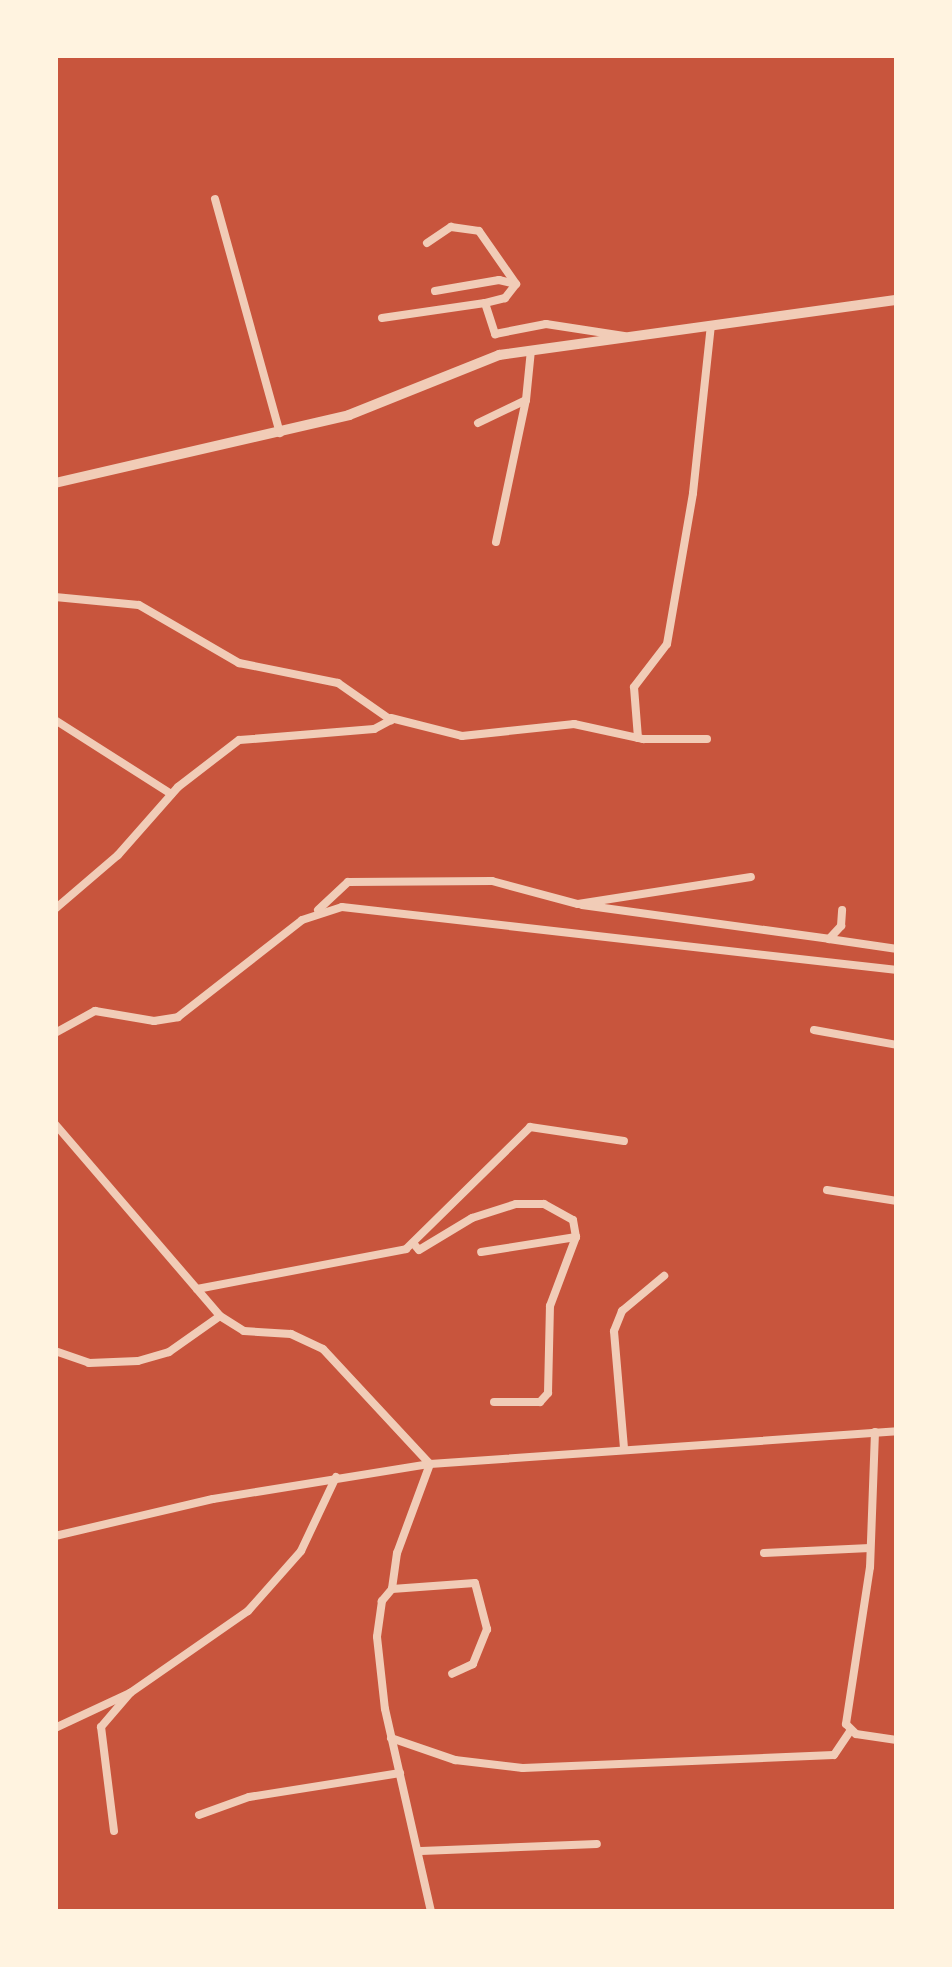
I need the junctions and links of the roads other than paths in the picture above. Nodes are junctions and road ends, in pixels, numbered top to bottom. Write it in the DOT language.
graph roads {
  1 [pos="215,199"];
  2 [pos="427,243"];
  3 [pos="516,284"];
  4 [pos="435,291"];
  5 [pos="897,300"];
  6 [pos="485,303"];
  7 [pos="382,318"];
  8 [pos="711,325"];
  9 [pos="624,336"];
  10 [pos="531,350"];
  11 [pos="526,400"];
  12 [pos="478,423"];
  13 [pos="280,433"];
  14 [pos="55,484"];
  15 [pos="496,542"];
  16 [pos="55,597"];
  17 [pos="391,718"];
  18 [pos="55,720"];
  19 [pos="638,738"];
  20 [pos="707,739"];
  21 [pos="171,794"];
  22 [pos="751,877"];
  23 [pos="578,904"];
  24 [pos="55,908"];
  25 [pos="842,910"];
  26 [pos="315,912"];
  27 [pos="829,939"];
  28 [pos="897,949"];
  29 [pos="897,970"];
  30 [pos="814,1030"];
  31 [pos="55,1033"];
  32 [pos="897,1044"];
  33 [pos="55,1124"];
  34 [pos="624,1141"];
  35 [pos="827,1190"];
  36 [pos="897,1201"];
  37 [pos="576,1237"];
  38 [pos="413,1242"];
  39 [pos="481,1252"];
  40 [pos="664,1276"];
  41 [pos="197,1289"];
  42 [pos="220,1316"];
  43 [pos="55,1351"];
  44 [pos="494,1402"];
  45 [pos="897,1430"];
  46 [pos="875,1432"];
  47 [pos="624,1448"];
  48 [pos="430,1464"];
  49 [pos="336,1477"];
  50 [pos="55,1536"];
  51 [pos="870,1548"];
  52 [pos="764,1554"];
  53 [pos="392,1589"];
  54 [pos="452,1674"];
  55 [pos="130,1693"];
  56 [pos="55,1728"];
  57 [pos="850,1731"];
  58 [pos="390,1738"];
  59 [pos="897,1740"];
  60 [pos="400,1773"];
  61 [pos="199,1816"];
  62 [pos="114,1831"];
  63 [pos="596,1844"];
  64 [pos="421,1851"];
  65 [pos="431,1912"];
  1 -- 13 [label="street"];
  2 -- 3 [label="street"];
  3 -- 4 [label="street"];
  3 -- 6 [label="street"];
  5 -- 8 [label="street"];
  6 -- 7 [label="street"];
  6 -- 9 [label="street"];
  8 -- 9 [label="street"];
  8 -- 19 [label="street"];
  9 -- 10 [label="street"];
  10 -- 11 [label="street"];
  10 -- 13 [label="street"];
  11 -- 12 [label="street"];
  11 -- 15 [label="street"];
  13 -- 14 [label="street"];
  16 -- 17 [label="street"];
  17 -- 19 [label="street"];
  17 -- 21 [label="street"];
  18 -- 21 [label="street"];
  19 -- 20 [label="street"];
  21 -- 24 [label="street"];
  22 -- 23 [label="street"];
  23 -- 26 [label="street"];
  23 -- 27 [label="street"];
  25 -- 27 [label="street"];
  26 -- 29 [label="street"];
  26 -- 31 [label="street"];
  27 -- 28 [label="street"];
  30 -- 32 [label="street"];
  33 -- 41 [label="street"];
  34 -- 38 [label="street"];
  35 -- 36 [label="street"];
  37 -- 38 [label="street"];
  37 -- 39 [label="street"];
  37 -- 44 [label="street"];
  38 -- 41 [label="street"];
  40 -- 47 [label="street"];
  41 -- 42 [label="street"];
  42 -- 43 [label="street"];
  42 -- 48 [label="street"];
  45 -- 46 [label="street"];
  46 -- 47 [label="street"];
  46 -- 51 [label="street"];
  47 -- 48 [label="street"];
  48 -- 49 [label="street"];
  48 -- 53 [label="street"];
  49 -- 50 [label="street"];
  49 -- 55 [label="street"];
  51 -- 52 [label="street"];
  51 -- 57 [label="street"];
  53 -- 54 [label="street"];
  53 -- 58 [label="street"];
  55 -- 56 [label="street"];
  55 -- 62 [label="street"];
  57 -- 58 [label="street"];
  57 -- 59 [label="street"];
  58 -- 60 [label="street"];
  60 -- 61 [label="street"];
  60 -- 64 [label="street"];
  63 -- 64 [label="street"];
  64 -- 65 [label="street"];
}
